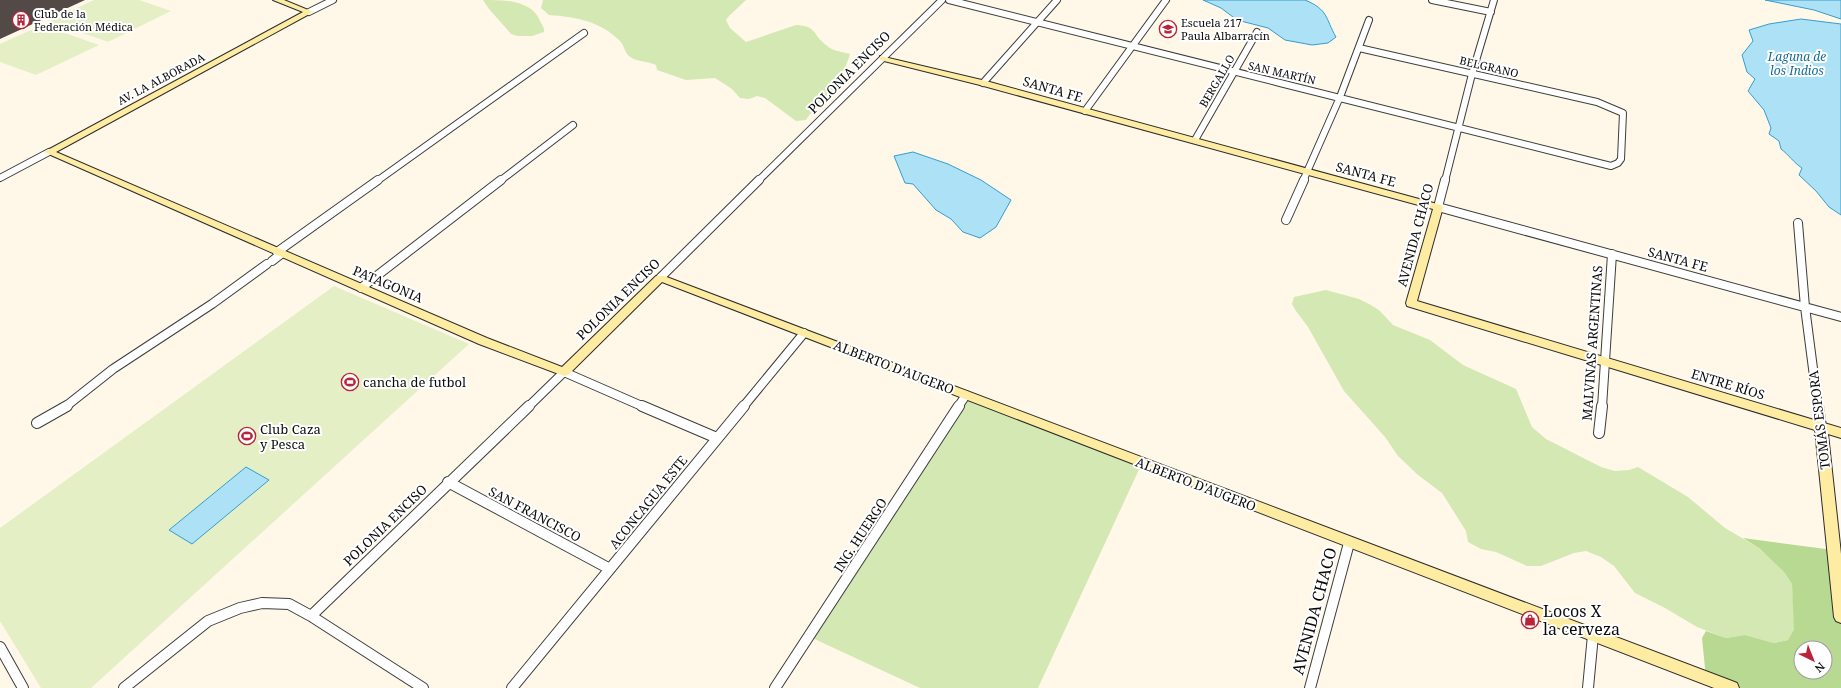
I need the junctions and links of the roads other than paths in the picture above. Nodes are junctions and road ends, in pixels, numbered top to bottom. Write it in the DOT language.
graph roads {
  1 [pos="277,0"];
  2 [pos="333,0"];
  3 [pos="942,0"];
  4 [pos="948,0"];
  5 [pos="1058,0"];
  6 [pos="1166,0"];
  7 [pos="1432,0"];
  8 [pos="1494,0"];
  9 [pos="310,12"];
  10 [pos="1491,12"];
  11 [pos="1369,20"];
  12 [pos="1036,24"];
  13 [pos="1257,32"];
  14 [pos="584,33"];
  15 [pos="1130,47"];
  16 [pos="1359,48"];
  17 [pos="883,58"];
  18 [pos="1233,72"];
  19 [pos="1472,74"];
  20 [pos="983,83"];
  21 [pos="1340,97"];
  22 [pos="1085,111"];
  23 [pos="573,124"];
  24 [pos="1458,126"];
  25 [pos="1194,140"];
  26 [pos="49,152"];
  27 [pos="1611,166"];
  28 [pos="1307,171"];
  29 [pos="0,178"];
  30 [pos="1438,207"];
  31 [pos="1286,220"];
  32 [pos="1798,223"];
  33 [pos="1612,254"];
  34 [pos="274,258"];
  35 [pos="660,278"];
  36 [pos="361,288"];
  37 [pos="1805,307"];
  38 [pos="1841,317"];
  39 [pos="804,333"];
  40 [pos="1606,362"];
  41 [pos="564,372"];
  42 [pos="966,395"];
  43 [pos="37,423"];
  44 [pos="1821,427"];
  45 [pos="1841,433"];
  46 [pos="1599,434"];
  47 [pos="717,438"];
  48 [pos="448,482"];
  49 [pos="1349,543"];
  50 [pos="1837,551"];
  51 [pos="610,569"];
  52 [pos="311,616"];
  53 [pos="1841,617"];
  54 [pos="1593,635"];
  55 [pos="0,647"];
  56 [pos="23,688"];
  57 [pos="124,688"];
  58 [pos="423,688"];
  59 [pos="512,688"];
  60 [pos="775,688"];
  61 [pos="1310,688"];
  62 [pos="1588,688"];
  63 [pos="1732,688"];
  1 -- 9 [label="main road"];
  2 -- 9 [label="street, AV. LA ALBORADA"];
  3 -- 17 [label="street, POLONIA ENCISO"];
  4 -- 12 [label="street, SAN MARTÍN"];
  5 -- 12 [label="street"];
  6 -- 15 [label="street"];
  7 -- 10 [label="street"];
  8 -- 10 [label="street, AVENIDA CHACO"];
  9 -- 26 [label="main road, AV. LA ALBORADA"];
  10 -- 19 [label="street, AVENIDA CHACO"];
  11 -- 16 [label="street"];
  12 -- 15 [label="street, SAN MARTÍN"];
  12 -- 20 [label="street"];
  13 -- 18 [label="street, BERGALLO"];
  14 -- 34 [label="street"];
  15 -- 18 [label="street, SAN MARTÍN"];
  15 -- 22 [label="street"];
  16 -- 19 [label="street, BELGRANO"];
  16 -- 21 [label="street"];
  17 -- 20 [label="main road, SANTA FE"];
  17 -- 35 [label="street, POLONIA ENCISO"];
  18 -- 21 [label="street, SAN MARTÍN"];
  18 -- 25 [label="street, BERGALLO"];
  19 -- 24 [label="street, AVENIDA CHACO"];
  19 -- 27 [label="street, BELGRANO"];
  20 -- 22 [label="main road, SANTA FE"];
  21 -- 24 [label="street, SAN MARTÍN"];
  21 -- 28 [label="street"];
  22 -- 25 [label="main road, SANTA FE"];
  23 -- 36 [label="street"];
  24 -- 27 [label="street, SAN MARTÍN"];
  24 -- 30 [label="street, AVENIDA CHACO"];
  25 -- 28 [label="main road, SANTA FE"];
  26 -- 29 [label="street, AV. LA ALBORADA"];
  26 -- 34 [label="main road, PATAGONIA"];
  28 -- 30 [label="main road, SANTA FE"];
  28 -- 31 [label="street"];
  30 -- 33 [label="street, SANTA FE"];
  30 -- 40 [label="main road, AVENIDA CHACO"];
  32 -- 37 [label="street, TOMÁS ESPORA"];
  33 -- 37 [label="street, SANTA FE"];
  33 -- 40 [label="street, MALVINAS ARGENTINAS"];
  34 -- 36 [label="main road, PATAGONIA"];
  34 -- 43 [label="street"];
  35 -- 39 [label="main road, ALBERTO D'AUGERO"];
  35 -- 41 [label="main road, POLONIA ENCISO"];
  36 -- 41 [label="main road, PATAGONIA"];
  37 -- 38 [label="street, SANTA FE"];
  37 -- 44 [label="street, TOMÁS ESPORA"];
  39 -- 42 [label="main road, ALBERTO D'AUGERO"];
  39 -- 47 [label="street, ACONCAGUA ESTE"];
  40 -- 44 [label="main road, ENTRE RÍOS"];
  40 -- 46 [label="street, MALVINAS ARGENTINAS"];
  41 -- 47 [label="street, PATAGONIA"];
  41 -- 48 [label="street, POLONIA ENCISO"];
  42 -- 49 [label="main road, ALBERTO D'AUGERO"];
  42 -- 60 [label="street, ING. HUERGO"];
  44 -- 45 [label="main road, ENTRE RÍOS"];
  44 -- 50 [label="main road, TOMÁS ESPORA"];
  47 -- 51 [label="street, ACONCAGUA ESTE"];
  48 -- 51 [label="street, SAN FRANCISCO"];
  48 -- 52 [label="street, POLONIA ENCISO"];
  49 -- 54 [label="main road, ALBERTO D'AUGERO"];
  49 -- 61 [label="street, AVENIDA CHACO"];
  50 -- 53 [label="main road, TOMÁS ESPORA"];
  51 -- 59 [label="street, ACONCAGUA ESTE"];
  52 -- 57 [label="street"];
  52 -- 58 [label="street"];
  54 -- 62 [label="street"];
  54 -- 63 [label="main road, ALBERTO D'AUGERO"];
  55 -- 56 [label="street"];
}
